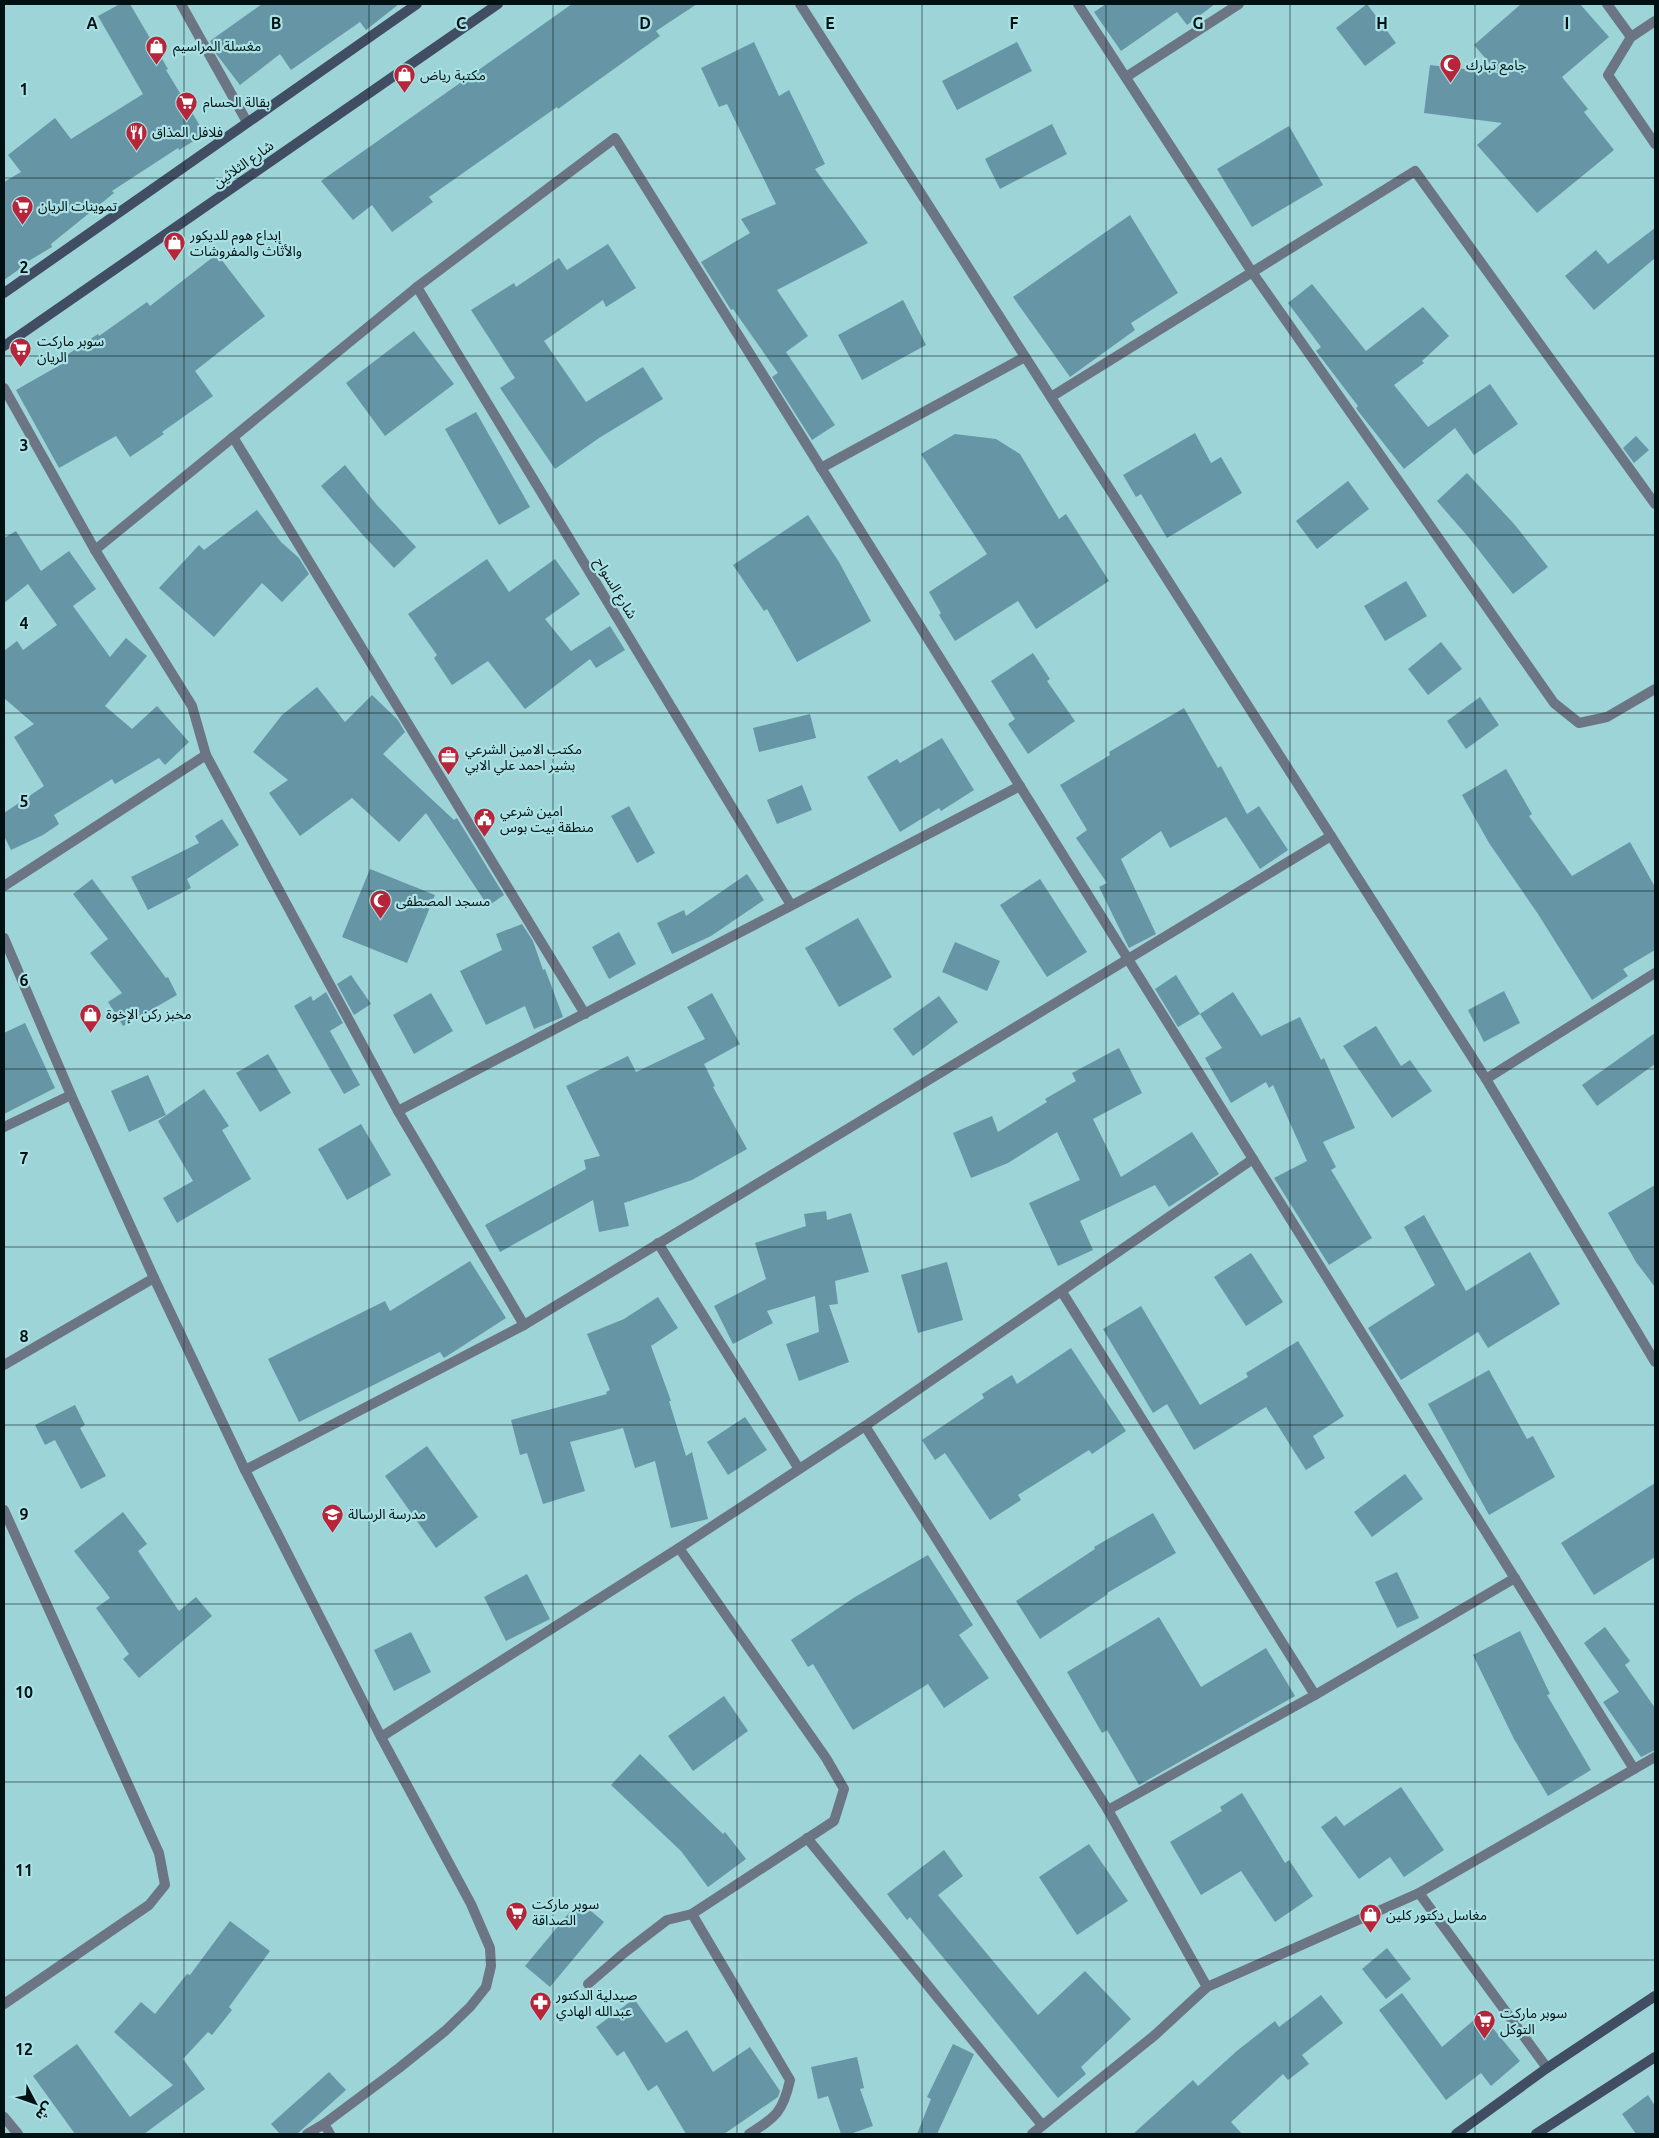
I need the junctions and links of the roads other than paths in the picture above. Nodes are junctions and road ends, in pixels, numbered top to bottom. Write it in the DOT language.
graph roads {
  1 [pos="181,4"];
  2 [pos="417,4"];
  3 [pos="498,4"];
  4 [pos="800,4"];
  5 [pos="1078,4"];
  6 [pos="1239,4"];
  7 [pos="1607,4"];
  8 [pos="1655,21"];
  9 [pos="1631,37"];
  10 [pos="1126,77"];
  11 [pos="247,122"];
  12 [pos="1655,144"];
  13 [pos="1252,272"];
  14 [pos="417,287"];
  15 [pos="4,293"];
  16 [pos="4,346"];
  17 [pos="1025,357"];
  18 [pos="4,388"];
  19 [pos="1050,397"];
  20 [pos="233,437"];
  21 [pos="821,468"];
  22 [pos="1655,504"];
  23 [pos="95,550"];
  24 [pos="1655,689"];
  25 [pos="206,755"];
  26 [pos="1020,786"];
  27 [pos="1331,836"];
  28 [pos="4,886"];
  29 [pos="791,905"];
  30 [pos="4,938"];
  31 [pos="1128,960"];
  32 [pos="1655,973"];
  33 [pos="585,1014"];
  34 [pos="1486,1079"];
  35 [pos="70,1095"];
  36 [pos="398,1111"];
  37 [pos="4,1127"];
  38 [pos="1253,1159"];
  39 [pos="658,1243"];
  40 [pos="154,1278"];
  41 [pos="1062,1292"];
  42 [pos="524,1325"];
  43 [pos="1655,1362"];
  44 [pos="4,1365"];
  45 [pos="865,1426"];
  46 [pos="799,1469"];
  47 [pos="245,1470"];
  48 [pos="4,1510"];
  49 [pos="679,1548"];
  50 [pos="1515,1578"];
  51 [pos="1315,1695"];
  52 [pos="381,1737"];
  53 [pos="1655,1757"];
  54 [pos="1634,1769"];
  55 [pos="1108,1810"];
  56 [pos="807,1838"];
  57 [pos="1419,1893"];
  58 [pos="692,1914"];
  59 [pos="588,1984"];
  60 [pos="1207,1987"];
  61 [pos="1655,1996"];
  62 [pos="4,2004"];
  63 [pos="1655,2057"];
  64 [pos="1547,2068"];
  65 [pos="4,2117"];
  66 [pos="324,2124"];
  67 [pos="1042,2125"];
  68 [pos="18,2134"];
  69 [pos="307,2134"];
  70 [pos="330,2134"];
  71 [pos="749,2134"];
  72 [pos="1032,2134"];
  73 [pos="1456,2134"];
  74 [pos="1536,2134"];
  1 -- 11 [label="street"];
  2 -- 11 [label="street"];
  3 -- 16 [label="street, شارع الثلاثين"];
  4 -- 17 [label="street"];
  5 -- 10 [label="street"];
  6 -- 10 [label="street"];
  7 -- 9 [label="street"];
  8 -- 9 [label="street"];
  9 -- 12 [label="street"];
  10 -- 13 [label="street"];
  11 -- 15 [label="street"];
  13 -- 19 [label="street"];
  13 -- 22 [label="street"];
  13 -- 24 [label="street"];
  14 -- 20 [label="street"];
  14 -- 21 [label="street"];
  14 -- 29 [label="street, شارع السواح"];
  17 -- 19 [label="street"];
  17 -- 21 [label="street"];
  18 -- 23 [label="street"];
  19 -- 27 [label="street"];
  20 -- 23 [label="street"];
  20 -- 33 [label="street"];
  21 -- 26 [label="street"];
  23 -- 25 [label="street"];
  25 -- 28 [label="street"];
  25 -- 36 [label="street"];
  26 -- 29 [label="street"];
  26 -- 31 [label="street"];
  27 -- 31 [label="street"];
  27 -- 34 [label="street"];
  29 -- 33 [label="street"];
  30 -- 35 [label="street"];
  31 -- 38 [label="street"];
  31 -- 39 [label="street"];
  32 -- 34 [label="street"];
  33 -- 36 [label="street"];
  34 -- 43 [label="street"];
  35 -- 37 [label="street"];
  35 -- 40 [label="street"];
  36 -- 42 [label="street"];
  38 -- 41 [label="street"];
  38 -- 50 [label="street"];
  39 -- 42 [label="street"];
  39 -- 46 [label="street"];
  40 -- 44 [label="street"];
  40 -- 47 [label="street"];
  41 -- 45 [label="street"];
  41 -- 51 [label="street"];
  42 -- 47 [label="street"];
  45 -- 46 [label="street"];
  45 -- 55 [label="street"];
  46 -- 49 [label="street"];
  47 -- 52 [label="street"];
  48 -- 62 [label="street"];
  49 -- 52 [label="street"];
  49 -- 56 [label="street"];
  50 -- 51 [label="street"];
  50 -- 54 [label="street"];
  51 -- 55 [label="street"];
  52 -- 66 [label="street"];
  53 -- 54 [label="street"];
  54 -- 57 [label="street"];
  55 -- 60 [label="street"];
  56 -- 58 [label="street"];
  56 -- 67 [label="street"];
  57 -- 60 [label="street"];
  57 -- 64 [label="street"];
  58 -- 59 [label="street"];
  58 -- 71 [label="street"];
  60 -- 67 [label="street"];
  61 -- 64 [label="street"];
  63 -- 74 [label="street"];
  64 -- 73 [label="street"];
  65 -- 68 [label="street"];
  66 -- 69 [label="street"];
  66 -- 70 [label="street"];
  67 -- 72 [label="street"];
}
